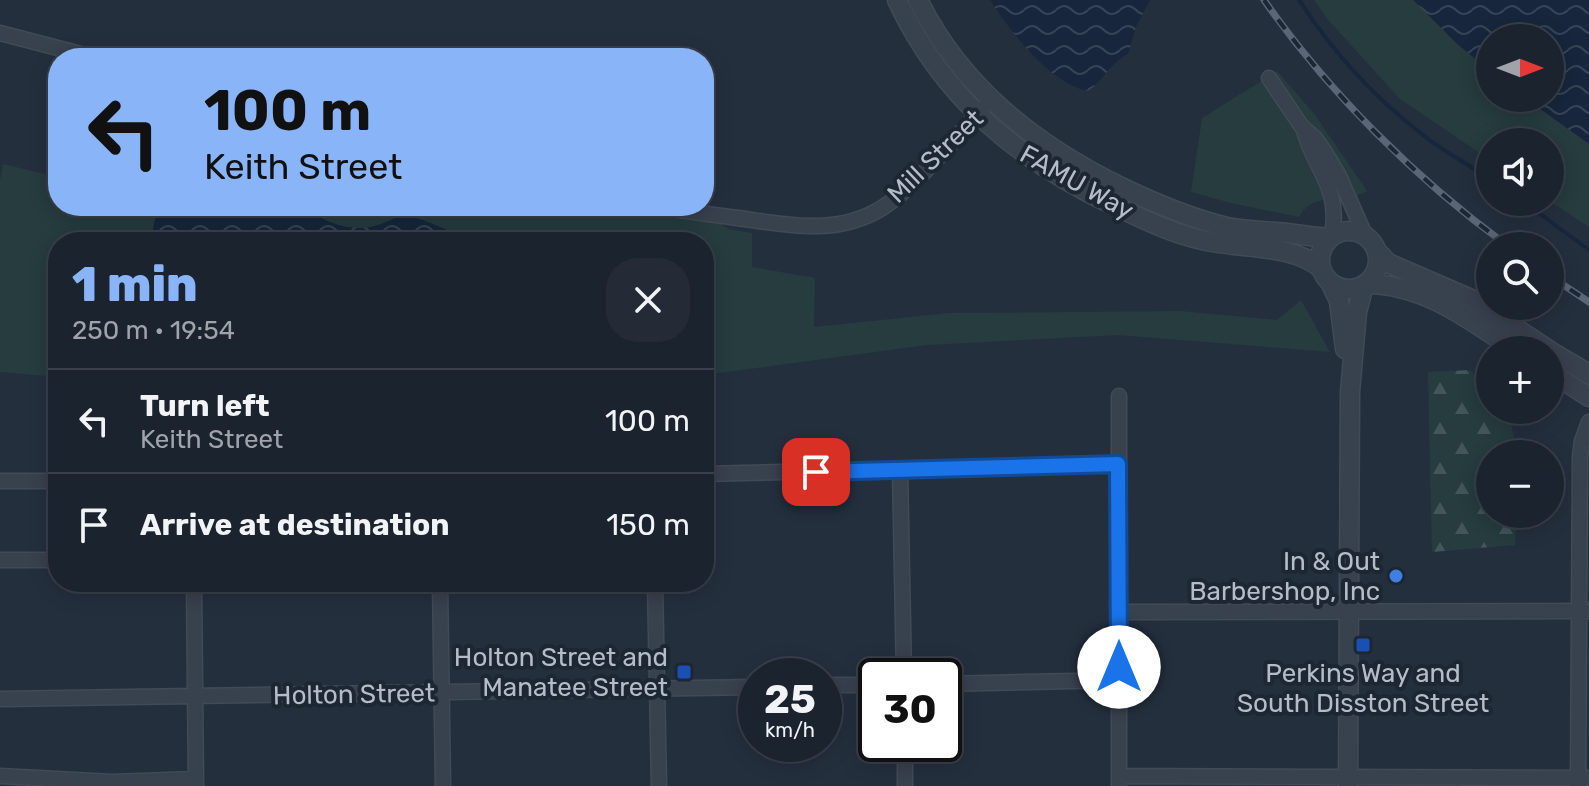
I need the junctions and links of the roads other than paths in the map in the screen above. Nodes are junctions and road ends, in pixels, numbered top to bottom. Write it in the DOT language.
graph roads {
  1 [pos="897,0"];
  2 [pos="918,0"];
  3 [pos="0,33"];
  4 [pos="58,48"];
  5 [pos="1269,78"];
  6 [pos="991,101"];
  7 [pos="977,115"];
  8 [pos="1302,127"];
  9 [pos="714,215"];
  10 [pos="1365,235"];
  11 [pos="1331,237"];
  12 [pos="1377,251"];
  13 [pos="1325,275"];
  14 [pos="1365,285"];
  15 [pos="1494,336"];
  16 [pos="1528,336"];
  17 [pos="1564,359"];
  18 [pos="1589,374"];
  19 [pos="1564,381"];
  20 [pos="1350,392"];
  21 [pos="1119,396"];
  22 [pos="1589,397"];
  23 [pos="1589,422"];
  24 [pos="1118,464"];
  25 [pos="900,470"];
  26 [pos="714,474"];
  27 [pos="0,481"];
  28 [pos="48,481"];
  29 [pos="0,560"];
  30 [pos="48,560"];
  31 [pos="194,592"];
  32 [pos="440,592"];
  33 [pos="655,592"];
  34 [pos="1585,611"];
  35 [pos="1119,612"];
  36 [pos="1348,612"];
  37 [pos="904,658"];
  38 [pos="1119,680"];
  39 [pos="962,684"];
  40 [pos="738,687"];
  41 [pos="657,688"];
  42 [pos="442,693"];
  43 [pos="195,696"];
  44 [pos="0,699"];
  45 [pos="905,762"];
  46 [pos="0,776"];
  47 [pos="1119,781"];
  48 [pos="1582,781"];
  49 [pos="1348,782"];
  50 [pos="196,783"];
  51 [pos="443,786"];
  52 [pos="659,786"];
  53 [pos="905,786"];
  1 -- 7 [label="street, FAMU Way"];
  2 -- 6 [label="street, FAMU Way"];
  3 -- 4 [label="street"];
  5 -- 8 [label="street"];
  6 -- 7 [label="street, Mill Street"];
  6 -- 11 [label="street, FAMU Way"];
  7 -- 9 [label="street, Mill Street"];
  7 -- 13 [label="street, FAMU Way"];
  8 -- 10 [label="street"];
  8 -- 11 [label="street"];
  10 -- 11 [label="street, FAMU Way"];
  10 -- 12 [label="street"];
  11 -- 13 [label="street"];
  12 -- 14 [label="street"];
  12 -- 16 [label="street"];
  13 -- 14 [label="street, FAMU Way"];
  13 -- 20 [label="street"];
  14 -- 15 [label="street, FAMU Way"];
  14 -- 20 [label="street"];
  17 -- 18 [label="street"];
  19 -- 22 [label="street"];
  20 -- 36 [label="street"];
  21 -- 24 [label="street"];
  23 -- 34 [label="street"];
  24 -- 25 [label="street"];
  24 -- 35 [label="street"];
  25 -- 26 [label="street"];
  25 -- 37 [label="street"];
  27 -- 28 [label="street"];
  29 -- 30 [label="street"];
  31 -- 43 [label="street"];
  32 -- 42 [label="street"];
  33 -- 41 [label="street"];
  34 -- 36 [label="street"];
  34 -- 48 [label="street"];
  35 -- 36 [label="street"];
  35 -- 38 [label="street"];
  36 -- 49 [label="street"];
  38 -- 39 [label="street"];
  38 -- 47 [label="street"];
  40 -- 41 [label="street, Holton Street"];
  41 -- 42 [label="street, Holton Street"];
  41 -- 52 [label="street"];
  42 -- 43 [label="street, Holton Street"];
  42 -- 51 [label="street"];
  43 -- 44 [label="street, Holton Street"];
  43 -- 50 [label="street"];
  45 -- 53 [label="street"];
  46 -- 50 [label="street"];
  47 -- 49 [label="street"];
  48 -- 49 [label="street"];
}
